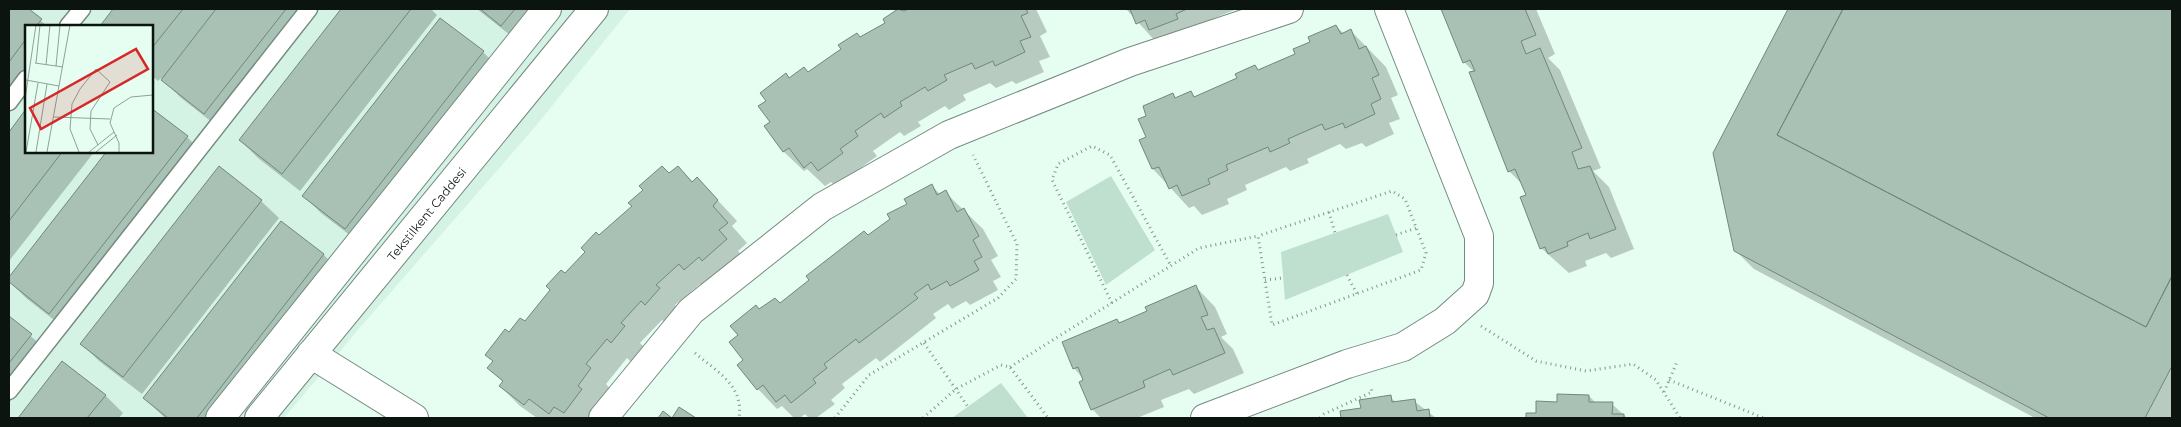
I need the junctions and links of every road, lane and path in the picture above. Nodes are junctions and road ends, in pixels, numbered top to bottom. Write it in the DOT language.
graph roads {
  1 [pos="82,9"];
  2 [pos="308,9"];
  3 [pos="547,9"];
  4 [pos="594,9"];
  5 [pos="1289,9"];
  6 [pos="1390,9"];
  7 [pos="69,25"];
  8 [pos="25,80"];
  9 [pos="9,102"];
  10 [pos="960,130"];
  11 [pos="1329,212"];
  12 [pos="1416,228"];
  13 [pos="1335,233"];
  14 [pos="1396,235"];
  15 [pos="1258,236"];
  16 [pos="1171,266"];
  17 [pos="1347,275"];
  18 [pos="1283,278"];
  19 [pos="1265,280"];
  20 [pos="1357,294"];
  21 [pos="1112,303"];
  22 [pos="1457,310"];
  23 [pos="672,334"];
  24 [pos="924,342"];
  25 [pos="311,354"];
  26 [pos="1677,362"];
  27 [pos="1010,367"];
  28 [pos="1670,380"];
  29 [pos="956,390"];
  30 [pos="9,391"];
  31 [pos="1664,393"];
  32 [pos="968,406"];
  33 [pos="220,418"];
  34 [pos="259,418"];
  35 [pos="414,418"];
  36 [pos="603,418"];
  37 [pos="739,418"];
  38 [pos="835,418"];
  39 [pos="923,418"];
  40 [pos="1048,418"];
  41 [pos="1205,418"];
  42 [pos="1680,418"];
  43 [pos="1764,418"];
  1 -- 7 [label="lane"];
  2 -- 30 [label="lane"];
  3 -- 33 [label="street"];
  4 -- 25 [label="street, Tekstilkent Caddesi"];
  5 -- 10 [label="street"];
  6 -- 22 [label="street"];
  8 -- 9 [label="lane"];
  10 -- 23 [label="street"];
  10 -- 24 [label="path"];
  11 -- 12 [label="path"];
  11 -- 13 [label="path"];
  11 -- 15 [label="path"];
  12 -- 14 [label="path"];
  12 -- 20 [label="path"];
  15 -- 16 [label="path"];
  15 -- 19 [label="path"];
  16 -- 21 [label="path"];
  16 -- 21 [label="path"];
  17 -- 20 [label="path"];
  18 -- 19 [label="path"];
  19 -- 20 [label="path"];
  21 -- 27 [label="path"];
  22 -- 31 [label="path"];
  22 -- 41 [label="street"];
  23 -- 36 [label="street"];
  23 -- 37 [label="path"];
  24 -- 29 [label="path"];
  24 -- 38 [label="path"];
  25 -- 34 [label="street, Tekstilkent Caddesi"];
  25 -- 35 [label="street"];
  26 -- 28 [label="path"];
  27 -- 29 [label="path"];
  27 -- 40 [label="path"];
  28 -- 31 [label="path"];
  28 -- 43 [label="path"];
  29 -- 32 [label="path"];
  29 -- 39 [label="path"];
  31 -- 42 [label="path"];
}
